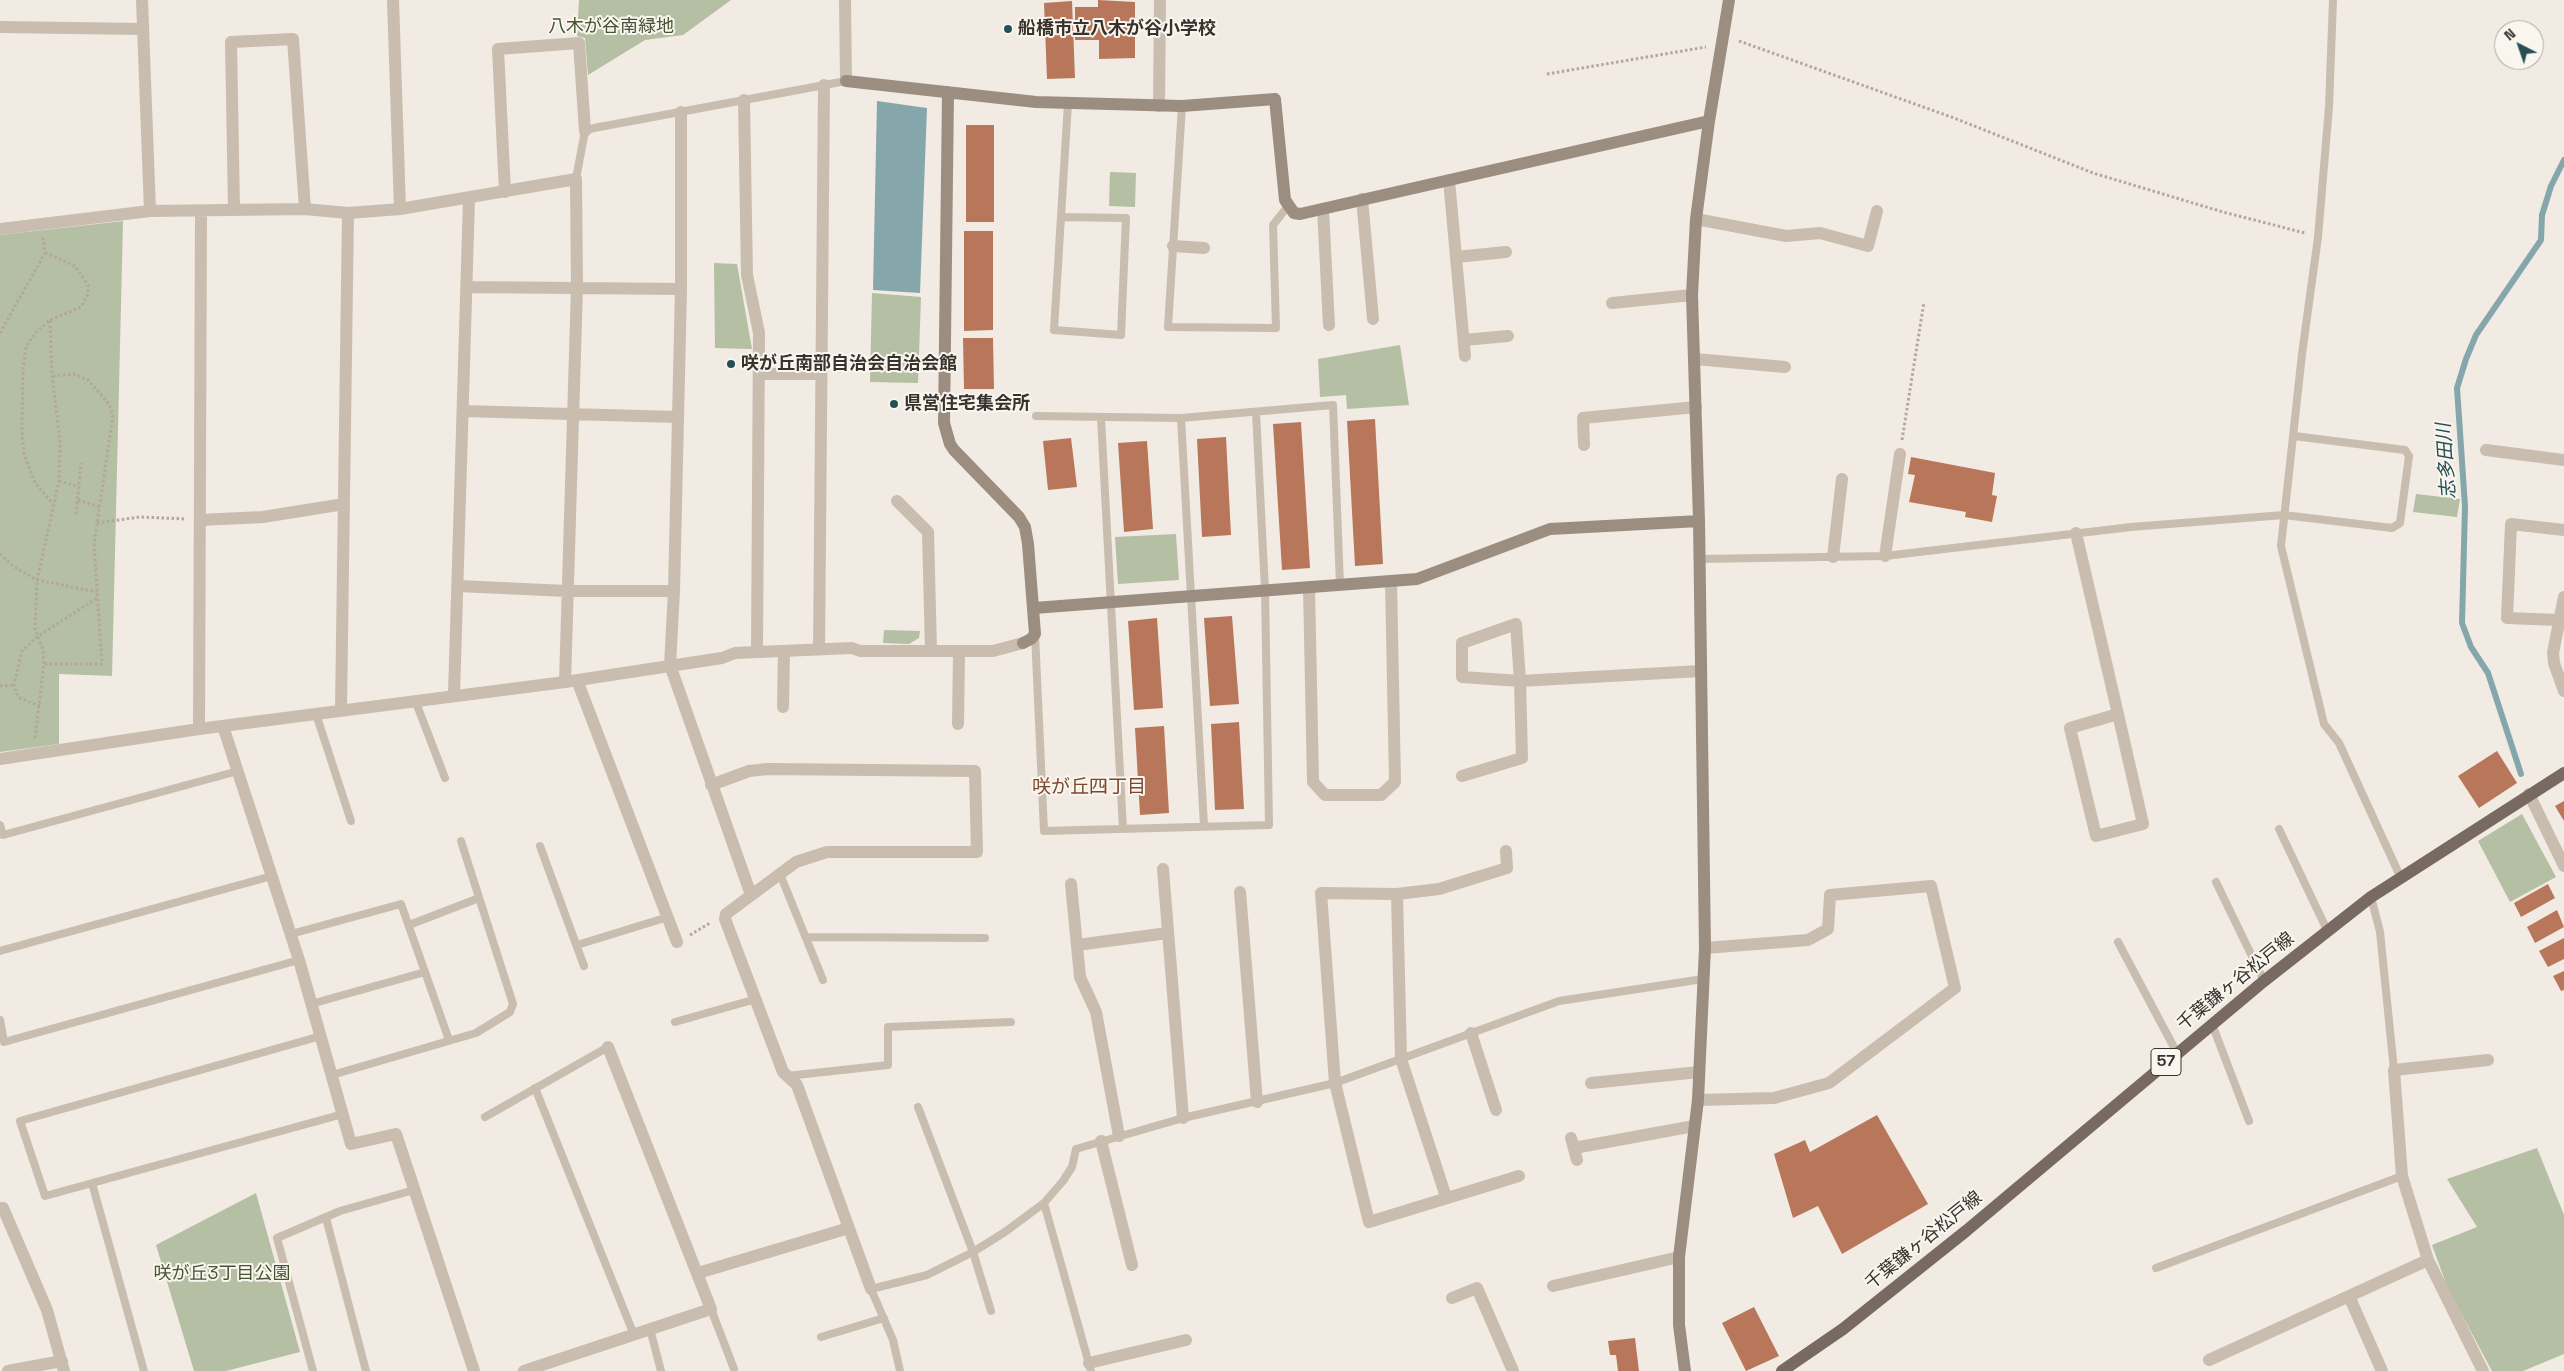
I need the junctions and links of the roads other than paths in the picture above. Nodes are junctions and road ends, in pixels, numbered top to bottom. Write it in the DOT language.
graph roads {
  1 [pos="142,0"];
  2 [pos="393,0"];
  3 [pos="845,0"];
  4 [pos="1160,0"];
  5 [pos="1729,0"];
  6 [pos="2333,0"];
  7 [pos="0,27"];
  8 [pos="143,29"];
  9 [pos="846,81"];
  10 [pos="824,85"];
  11 [pos="948,92"];
  12 [pos="744,100"];
  13 [pos="1068,103"];
  14 [pos="1160,106"];
  15 [pos="1182,106"];
  16 [pos="682,112"];
  17 [pos="1709,121"];
  18 [pos="585,131"];
  19 [pos="576,179"];
  20 [pos="1449,180"];
  21 [pos="504,192"];
  22 [pos="469,199"];
  23 [pos="1362,199"];
  24 [pos="1288,206"];
  25 [pos="400,208"];
  26 [pos="305,209"];
  27 [pos="1323,209"];
  28 [pos="201,210"];
  29 [pos="234,210"];
  30 [pos="1877,211"];
  31 [pos="150,212"];
  32 [pos="348,213"];
  33 [pos="1061,217"];
  34 [pos="1696,219"];
  35 [pos="0,229"];
  36 [pos="1173,246"];
  37 [pos="1204,248"];
  38 [pos="1506,252"];
  39 [pos="1456,257"];
  40 [pos="467,287"];
  41 [pos="577,287"];
  42 [pos="681,289"];
  43 [pos="1692,295"];
  44 [pos="1612,303"];
  45 [pos="1373,319"];
  46 [pos="1329,325"];
  47 [pos="1508,336"];
  48 [pos="1464,340"];
  49 [pos="1465,356"];
  50 [pos="1695,359"];
  51 [pos="1785,367"];
  52 [pos="759,374"];
  53 [pos="821,374"];
  54 [pos="1696,407"];
  55 [pos="463,411"];
  56 [pos="1256,412"];
  57 [pos="573,414"];
  58 [pos="1036,416"];
  59 [pos="677,417"];
  60 [pos="1101,418"];
  61 [pos="1181,418"];
  62 [pos="2294,436"];
  63 [pos="1584,445"];
  64 [pos="2486,450"];
  65 [pos="1900,454"];
  66 [pos="2564,460"];
  67 [pos="1842,479"];
  68 [pos="897,501"];
  69 [pos="344,504"];
  70 [pos="2284,515"];
  71 [pos="200,520"];
  72 [pos="1699,521"];
  73 [pos="2564,530"];
  74 [pos="2076,533"];
  75 [pos="1885,556"];
  76 [pos="1833,557"];
  77 [pos="1700,559"];
  78 [pos="1391,581"];
  79 [pos="1340,585"];
  80 [pos="458,586"];
  81 [pos="1309,587"];
  82 [pos="1265,590"];
  83 [pos="568,591"];
  84 [pos="674,591"];
  85 [pos="1191,596"];
  86 [pos="2564,597"];
  87 [pos="1110,602"];
  88 [pos="1034,608"];
  89 [pos="2559,620"];
  90 [pos="1034,634"];
  91 [pos="819,649"];
  92 [pos="784,651"];
  93 [pos="931,651"];
  94 [pos="958,651"];
  95 [pos="757,652"];
  96 [pos="670,665"];
  97 [pos="1700,671"];
  98 [pos="1520,680"];
  99 [pos="571,681"];
  100 [pos="2564,691"];
  101 [pos="454,695"];
  102 [pos="415,700"];
  103 [pos="783,707"];
  104 [pos="342,710"];
  105 [pos="316,714"];
  106 [pos="2118,714"];
  107 [pos="958,724"];
  108 [pos="224,726"];
  109 [pos="199,729"];
  110 [pos="0,759"];
  111 [pos="238,771"];
  112 [pos="2564,773"];
  113 [pos="1462,776"];
  114 [pos="445,778"];
  115 [pos="711,785"];
  116 [pos="2529,794"];
  117 [pos="351,821"];
  118 [pos="0,825"];
  119 [pos="1204,826"];
  120 [pos="1123,829"];
  121 [pos="2279,829"];
  122 [pos="461,841"];
  123 [pos="540,846"];
  124 [pos="1506,852"];
  125 [pos="2564,866"];
  126 [pos="1163,870"];
  127 [pos="780,874"];
  128 [pos="272,876"];
  129 [pos="2400,876"];
  130 [pos="2216,882"];
  131 [pos="1071,884"];
  132 [pos="1240,892"];
  133 [pos="1398,894"];
  134 [pos="751,895"];
  135 [pos="2371,897"];
  136 [pos="479,898"];
  137 [pos="668,917"];
  138 [pos="409,925"];
  139 [pos="2327,930"];
  140 [pos="1168,933"];
  141 [pos="291,934"];
  142 [pos="806,937"];
  143 [pos="985,938"];
  144 [pos="677,942"];
  145 [pos="2118,942"];
  146 [pos="577,945"];
  147 [pos="1077,945"];
  148 [pos="1705,948"];
  149 [pos="0,951"];
  150 [pos="299,960"];
  151 [pos="584,966"];
  152 [pos="425,972"];
  153 [pos="1703,979"];
  154 [pos="823,980"];
  155 [pos="2264,981"];
  156 [pos="756,999"];
  157 [pos="311,1004"];
  158 [pos="0,1020"];
  159 [pos="675,1022"];
  160 [pos="1011,1022"];
  161 [pos="2212,1024"];
  162 [pos="1471,1033"];
  163 [pos="321,1036"];
  164 [pos="449,1040"];
  165 [pos="608,1047"];
  166 [pos="2177,1053"];
  167 [pos="1400,1059"];
  168 [pos="2488,1060"];
  169 [pos="2394,1070"];
  170 [pos="1699,1072"];
  171 [pos="332,1075"];
  172 [pos="787,1076"];
  173 [pos="1335,1083"];
  174 [pos="1591,1083"];
  175 [pos="535,1088"];
  176 [pos="1698,1100"];
  177 [pos="1257,1102"];
  178 [pos="918,1107"];
  179 [pos="1496,1110"];
  180 [pos="343,1114"];
  181 [pos="485,1117"];
  182 [pos="1183,1118"];
  183 [pos="2249,1120"];
  184 [pos="1694,1126"];
  185 [pos="1119,1136"];
  186 [pos="1101,1141"];
  187 [pos="1574,1149"];
  188 [pos="1519,1176"];
  189 [pos="2402,1176"];
  190 [pos="92,1183"];
  191 [pos="414,1190"];
  192 [pos="1446,1197"];
  193 [pos="1044,1203"];
  194 [pos="0,1208"];
  195 [pos="326,1218"];
  196 [pos="850,1228"];
  197 [pos="972,1252"];
  198 [pos="1679,1257"];
  199 [pos="2428,1260"];
  200 [pos="1132,1264"];
  201 [pos="2156,1268"];
  202 [pos="698,1273"];
  203 [pos="1553,1286"];
  204 [pos="871,1289"];
  205 [pos="2349,1296"];
  206 [pos="1452,1298"];
  207 [pos="712,1309"];
  208 [pos="991,1312"];
  209 [pos="884,1318"];
  210 [pos="650,1329"];
  211 [pos="634,1335"];
  212 [pos="821,1337"];
  213 [pos="1186,1340"];
  214 [pos="2209,1360"];
  215 [pos="63,1366"];
  216 [pos="1090,1367"];
  217 [pos="734,1369"];
  218 [pos="8,1371"];
  219 [pos="144,1371"];
  220 [pos="313,1371"];
  221 [pos="366,1371"];
  222 [pos="474,1371"];
  223 [pos="524,1371"];
  224 [pos="661,1371"];
  225 [pos="900,1371"];
  226 [pos="1513,1371"];
  227 [pos="1685,1371"];
  228 [pos="1782,1371"];
  229 [pos="2382,1371"];
  230 [pos="2484,1371"];
  1 -- 8 [label="street"];
  2 -- 25 [label="street"];
  3 -- 9 [label="street"];
  4 -- 14 [label="street"];
  5 -- 17 [label="street"];
  6 -- 62 [label="lane"];
  7 -- 8 [label="street"];
  8 -- 31 [label="street"];
  9 -- 10 [label="lane"];
  9 -- 11 [label="street"];
  10 -- 12 [label="lane"];
  10 -- 53 [label="street"];
  11 -- 13 [label="street"];
  11 -- 88 [label="street"];
  12 -- 16 [label="lane"];
  12 -- 52 [label="street"];
  13 -- 14 [label="street"];
  13 -- 33 [label="lane"];
  14 -- 15 [label="street"];
  15 -- 24 [label="street"];
  15 -- 36 [label="lane"];
  16 -- 18 [label="lane"];
  16 -- 42 [label="street"];
  17 -- 20 [label="street"];
  17 -- 34 [label="street"];
  18 -- 19 [label="lane"];
  18 -- 21 [label="street"];
  19 -- 21 [label="street"];
  19 -- 41 [label="street"];
  20 -- 23 [label="street"];
  20 -- 39 [label="street"];
  21 -- 22 [label="street"];
  22 -- 25 [label="street"];
  22 -- 40 [label="street"];
  23 -- 27 [label="street"];
  23 -- 45 [label="street"];
  24 -- 27 [label="street"];
  24 -- 36 [label="lane"];
  25 -- 32 [label="street"];
  26 -- 29 [label="street"];
  26 -- 29 [label="street"];
  26 -- 32 [label="street"];
  27 -- 46 [label="street"];
  28 -- 29 [label="street"];
  28 -- 31 [label="street"];
  28 -- 71 [label="street"];
  30 -- 34 [label="street"];
  31 -- 35 [label="street"];
  32 -- 69 [label="street"];
  33 -- 33 [label="lane"];
  34 -- 43 [label="street"];
  36 -- 37 [label="street"];
  38 -- 39 [label="street"];
  39 -- 48 [label="street"];
  40 -- 41 [label="street"];
  40 -- 55 [label="street"];
  41 -- 42 [label="street"];
  41 -- 57 [label="street"];
  42 -- 59 [label="street"];
  43 -- 44 [label="street"];
  43 -- 50 [label="street"];
  47 -- 48 [label="street"];
  48 -- 49 [label="street"];
  50 -- 51 [label="street"];
  50 -- 54 [label="street"];
  52 -- 53 [label="street"];
  52 -- 95 [label="street"];
  53 -- 91 [label="street"];
  54 -- 63 [label="street"];
  54 -- 72 [label="street"];
  55 -- 57 [label="street"];
  55 -- 80 [label="street"];
  56 -- 61 [label="lane"];
  56 -- 79 [label="lane"];
  56 -- 82 [label="lane"];
  57 -- 59 [label="street"];
  57 -- 83 [label="street"];
  58 -- 60 [label="lane"];
  59 -- 84 [label="street"];
  60 -- 61 [label="lane"];
  60 -- 87 [label="lane"];
  61 -- 85 [label="lane"];
  62 -- 70 [label="lane"];
  62 -- 70 [label="lane"];
  64 -- 66 [label="street"];
  65 -- 75 [label="street"];
  67 -- 76 [label="street"];
  68 -- 93 [label="street"];
  69 -- 71 [label="street"];
  69 -- 104 [label="street"];
  70 -- 74 [label="lane"];
  70 -- 129 [label="lane"];
  71 -- 109 [label="street"];
  72 -- 77 [label="street"];
  72 -- 78 [label="street"];
  73 -- 89 [label="street"];
  74 -- 75 [label="lane"];
  74 -- 106 [label="street"];
  75 -- 76 [label="lane"];
  76 -- 77 [label="lane"];
  77 -- 97 [label="street"];
  78 -- 79 [label="street"];
  78 -- 81 [label="street"];
  79 -- 81 [label="street"];
  80 -- 83 [label="street"];
  80 -- 101 [label="street"];
  81 -- 82 [label="street"];
  82 -- 85 [label="street"];
  82 -- 119 [label="lane"];
  83 -- 84 [label="street"];
  83 -- 99 [label="street"];
  84 -- 96 [label="street"];
  85 -- 87 [label="street"];
  85 -- 119 [label="lane"];
  86 -- 89 [label="street"];
  87 -- 88 [label="street"];
  87 -- 120 [label="lane"];
  88 -- 90 [label="street"];
  89 -- 100 [label="street"];
  90 -- 94 [label="street"];
  90 -- 120 [label="lane"];
  91 -- 92 [label="street"];
  91 -- 93 [label="street"];
  92 -- 95 [label="street"];
  92 -- 103 [label="street"];
  93 -- 94 [label="street"];
  94 -- 107 [label="street"];
  95 -- 96 [label="street"];
  96 -- 99 [label="street"];
  96 -- 115 [label="street"];
  97 -- 98 [label="street"];
  97 -- 148 [label="street"];
  98 -- 98 [label="street"];
  98 -- 113 [label="street"];
  99 -- 101 [label="street"];
  99 -- 137 [label="street"];
  101 -- 102 [label="street"];
  102 -- 104 [label="street"];
  102 -- 114 [label="lane"];
  104 -- 105 [label="street"];
  105 -- 108 [label="street"];
  105 -- 117 [label="lane"];
  106 -- 106 [label="street"];
  108 -- 109 [label="street"];
  108 -- 111 [label="street"];
  109 -- 110 [label="street"];
  111 -- 118 [label="lane"];
  111 -- 128 [label="street"];
  112 -- 116 [label="main road, 千葉鎌ヶ谷松戸線 / 57"];
  115 -- 127 [label="street"];
  115 -- 134 [label="street"];
  116 -- 125 [label="street"];
  116 -- 129 [label="main road, 千葉鎌ヶ谷松戸線 / 57"];
  119 -- 120 [label="lane"];
  121 -- 139 [label="lane"];
  122 -- 136 [label="lane"];
  123 -- 146 [label="lane"];
  124 -- 133 [label="street"];
  126 -- 140 [label="street"];
  127 -- 134 [label="street"];
  127 -- 142 [label="lane"];
  128 -- 141 [label="street"];
  128 -- 149 [label="lane"];
  129 -- 135 [label="main road, 千葉鎌ヶ谷松戸線 / 57"];
  130 -- 155 [label="lane"];
  131 -- 147 [label="street"];
  132 -- 177 [label="street"];
  133 -- 167 [label="street"];
  133 -- 173 [label="street"];
  134 -- 156 [label="street"];
  135 -- 139 [label="main road, 千葉鎌ヶ谷松戸線 / 57"];
  135 -- 169 [label="lane"];
  136 -- 138 [label="lane"];
  136 -- 164 [label="lane"];
  137 -- 144 [label="street"];
  137 -- 146 [label="lane"];
  138 -- 141 [label="lane"];
  138 -- 152 [label="lane"];
  139 -- 155 [label="main road, 千葉鎌ヶ谷松戸線 / 57"];
  140 -- 147 [label="street"];
  140 -- 182 [label="street"];
  141 -- 150 [label="street"];
  142 -- 143 [label="lane"];
  142 -- 154 [label="lane"];
  145 -- 166 [label="lane"];
  146 -- 151 [label="lane"];
  147 -- 185 [label="street"];
  148 -- 153 [label="street"];
  148 -- 176 [label="street"];
  150 -- 157 [label="street"];
  150 -- 158 [label="lane"];
  152 -- 157 [label="lane"];
  152 -- 164 [label="lane"];
  153 -- 162 [label="lane"];
  153 -- 170 [label="street"];
  155 -- 161 [label="main road, 千葉鎌ヶ谷松戸線 / 57"];
  156 -- 159 [label="lane"];
  156 -- 172 [label="street"];
  157 -- 163 [label="street"];
  160 -- 172 [label="lane"];
  161 -- 166 [label="main road, 千葉鎌ヶ谷松戸線 / 57"];
  161 -- 183 [label="lane"];
  162 -- 167 [label="lane"];
  162 -- 179 [label="street"];
  163 -- 171 [label="street"];
  163 -- 190 [label="lane"];
  164 -- 171 [label="lane"];
  165 -- 175 [label="lane"];
  165 -- 202 [label="street"];
  166 -- 228 [label="main road, 千葉鎌ヶ谷松戸線 / 57"];
  167 -- 173 [label="lane"];
  167 -- 192 [label="street"];
  168 -- 169 [label="street"];
  169 -- 189 [label="street"];
  170 -- 174 [label="street"];
  170 -- 176 [label="street"];
  171 -- 180 [label="street"];
  172 -- 196 [label="street"];
  173 -- 177 [label="lane"];
  173 -- 192 [label="street"];
  175 -- 181 [label="lane"];
  175 -- 211 [label="lane"];
  176 -- 184 [label="street"];
  177 -- 182 [label="lane"];
  178 -- 197 [label="lane"];
  180 -- 190 [label="lane"];
  180 -- 191 [label="street"];
  182 -- 185 [label="lane"];
  184 -- 187 [label="street"];
  184 -- 198 [label="street"];
  185 -- 186 [label="lane"];
  186 -- 193 [label="lane"];
  186 -- 200 [label="street"];
  188 -- 192 [label="street"];
  189 -- 199 [label="street"];
  189 -- 201 [label="lane"];
  190 -- 219 [label="lane"];
  191 -- 195 [label="lane"];
  191 -- 222 [label="street"];
  193 -- 197 [label="lane"];
  193 -- 216 [label="lane"];
  194 -- 215 [label="street"];
  195 -- 220 [label="lane"];
  195 -- 221 [label="lane"];
  196 -- 202 [label="street"];
  196 -- 204 [label="street"];
  197 -- 204 [label="lane"];
  197 -- 208 [label="lane"];
  198 -- 203 [label="street"];
  198 -- 227 [label="street"];
  199 -- 205 [label="street"];
  199 -- 230 [label="street"];
  202 -- 207 [label="street"];
  204 -- 209 [label="lane"];
  205 -- 214 [label="street"];
  205 -- 229 [label="street"];
  206 -- 226 [label="street"];
  207 -- 210 [label="street"];
  207 -- 217 [label="lane"];
  209 -- 212 [label="lane"];
  209 -- 225 [label="lane"];
  210 -- 211 [label="street"];
  210 -- 224 [label="lane"];
  211 -- 223 [label="street"];
  213 -- 216 [label="street"];
  215 -- 218 [label="street"];
}
